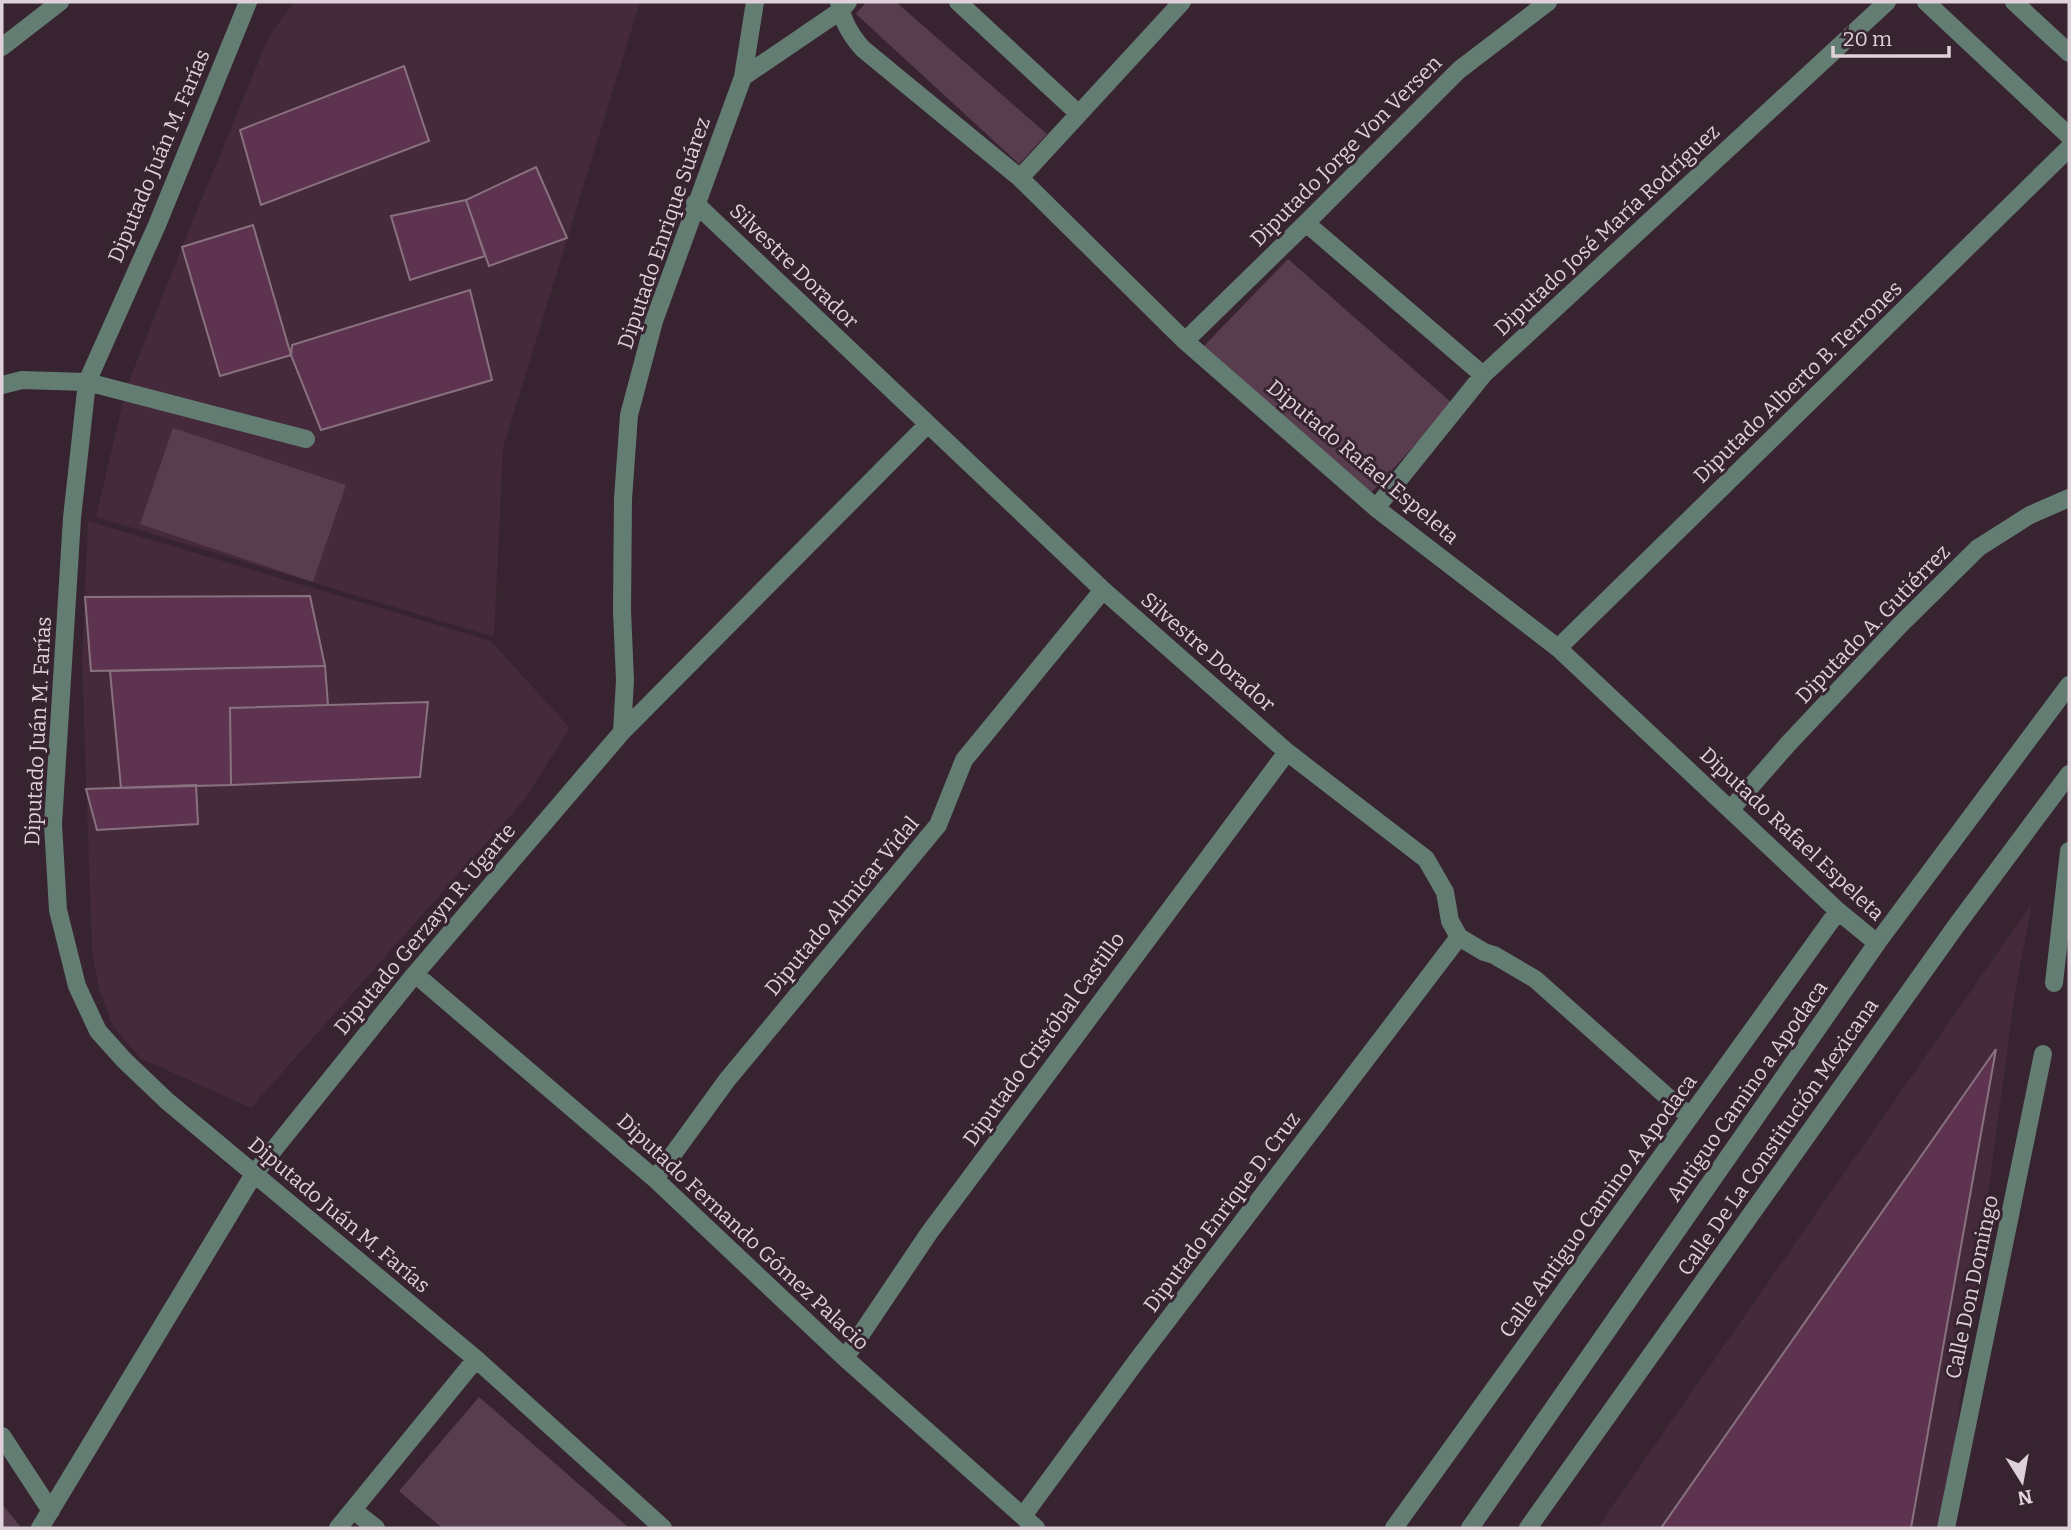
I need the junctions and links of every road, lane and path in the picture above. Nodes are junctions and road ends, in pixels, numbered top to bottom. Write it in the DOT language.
graph roads {
  1 [pos="60,2"];
  2 [pos="248,2"];
  3 [pos="755,2"];
  4 [pos="958,2"];
  5 [pos="1182,2"];
  6 [pos="1548,2"];
  7 [pos="1887,2"];
  8 [pos="1926,2"];
  9 [pos="2014,2"];
  10 [pos="843,5"];
  11 [pos="2,47"];
  12 [pos="2069,53"];
  13 [pos="743,77"];
  14 [pos="1079,114"];
  15 [pos="2069,136"];
  16 [pos="2069,148"];
  17 [pos="1020,178"];
  18 [pos="695,203"];
  19 [pos="1306,223"];
  20 [pos="1185,341"];
  21 [pos="1483,375"];
  22 [pos="87,383"];
  23 [pos="2,385"];
  24 [pos="929,424"];
  25 [pos="306,439"];
  26 [pos="2069,498"];
  27 [pos="1376,508"];
  28 [pos="1103,590"];
  29 [pos="1558,648"];
  30 [pos="2069,685"];
  31 [pos="622,732"];
  32 [pos="1287,752"];
  33 [pos="2069,774"];
  34 [pos="1731,809"];
  35 [pos="2069,851"];
  36 [pos="1838,911"];
  37 [pos="1459,937"];
  38 [pos="1877,943"];
  39 [pos="415,974"];
  40 [pos="2054,983"];
  41 [pos="2043,1054"];
  42 [pos="1690,1117"];
  43 [pos="254,1174"];
  44 [pos="656,1179"];
  45 [pos="845,1358"];
  46 [pos="476,1359"];
  47 [pos="2,1436"];
  48 [pos="353,1510"];
  49 [pos="51,1511"];
  50 [pos="1030,1522"];
  51 [pos="40,1528"];
  52 [pos="338,1528"];
  53 [pos="376,1528"];
  54 [pos="663,1528"];
  55 [pos="1394,1528"];
  56 [pos="1470,1528"];
  57 [pos="1528,1528"];
  58 [pos="1946,1528"];
  1 -- 11 [label="street"];
  2 -- 22 [label="street, Diputado Juán M. Farías"];
  3 -- 13 [label="street, Diputado Enrique Suárez"];
  4 -- 14 [label="street"];
  5 -- 14 [label="street"];
  6 -- 19 [label="street, Diputado Jorge Von Versen"];
  7 -- 21 [label="street, Diputado José María Rodríguez"];
  8 -- 15 [label="street"];
  9 -- 12 [label="street"];
  10 -- 13 [label="street"];
  10 -- 17 [label="street, Diputado Rafael Espeleta"];
  13 -- 18 [label="street, Diputado Enrique Suárez"];
  14 -- 17 [label="street"];
  16 -- 29 [label="street, Diputado Alberto B. Terrones"];
  17 -- 20 [label="street, Diputado Rafael Espeleta"];
  18 -- 24 [label="street, Silvestre Dorador"];
  18 -- 31 [label="street, Diputado Enrique Suárez"];
  19 -- 20 [label="street, Diputado Jorge Von Versen"];
  19 -- 21 [label="street"];
  20 -- 27 [label="street, Diputado Rafael Espeleta"];
  21 -- 27 [label="street, Diputado José María Rodríguez"];
  22 -- 23 [label="street"];
  22 -- 25 [label="street"];
  22 -- 43 [label="street, Diputado Juán M. Farías"];
  24 -- 28 [label="street, Silvestre Dorador"];
  24 -- 31 [label="street, Diputado Gerzayn R. Ugarte"];
  26 -- 34 [label="street, Diputado A. Gutiérrez"];
  27 -- 29 [label="street, Diputado Rafael Espeleta"];
  28 -- 32 [label="street, Silvestre Dorador"];
  28 -- 44 [label="street, Diputado Almicar Vidal"];
  29 -- 34 [label="street, Diputado Rafael Espeleta"];
  30 -- 38 [label="street, Antiguo Camino a Apodaca"];
  31 -- 39 [label="street, Diputado Gerzayn R. Ugarte"];
  32 -- 37 [label="street, Silvestre Dorador"];
  32 -- 45 [label="street, Diputado Cristóbal Castillo"];
  33 -- 57 [label="street, Calle De La Constitución Mexicana"];
  34 -- 36 [label="street, Diputado Rafael Espeleta"];
  35 -- 40 [label="street"];
  36 -- 38 [label="street, Diputado Rafael Espeleta"];
  36 -- 42 [label="street, Calle Antiguo Camino A Apodaca"];
  37 -- 42 [label="street"];
  37 -- 50 [label="street, Diputado Enrique D. Cruz"];
  38 -- 56 [label="street, Antiguo Camino a Apodaca"];
  39 -- 43 [label="street, Diputado Gerzayn R. Ugarte"];
  39 -- 44 [label="street, Diputado Fernando Gómez Palacio"];
  41 -- 58 [label="street, Calle Don Domingo"];
  42 -- 55 [label="street, Calle Antiguo Camino A Apodaca"];
  43 -- 46 [label="street, Diputado Juán M. Farías"];
  43 -- 49 [label="street, Diputado Gerzayn R. Ugarte"];
  44 -- 45 [label="street, Diputado Fernando Gómez Palacio"];
  45 -- 50 [label="street, Diputado Fernando Gómez Palacio"];
  46 -- 48 [label="street"];
  46 -- 54 [label="street, Diputado Juán M. Farías"];
  47 -- 49 [label="street"];
  48 -- 52 [label="street"];
  48 -- 53 [label="street"];
  49 -- 51 [label="street, Diputado Gerzayn R. Ugarte"];
}
